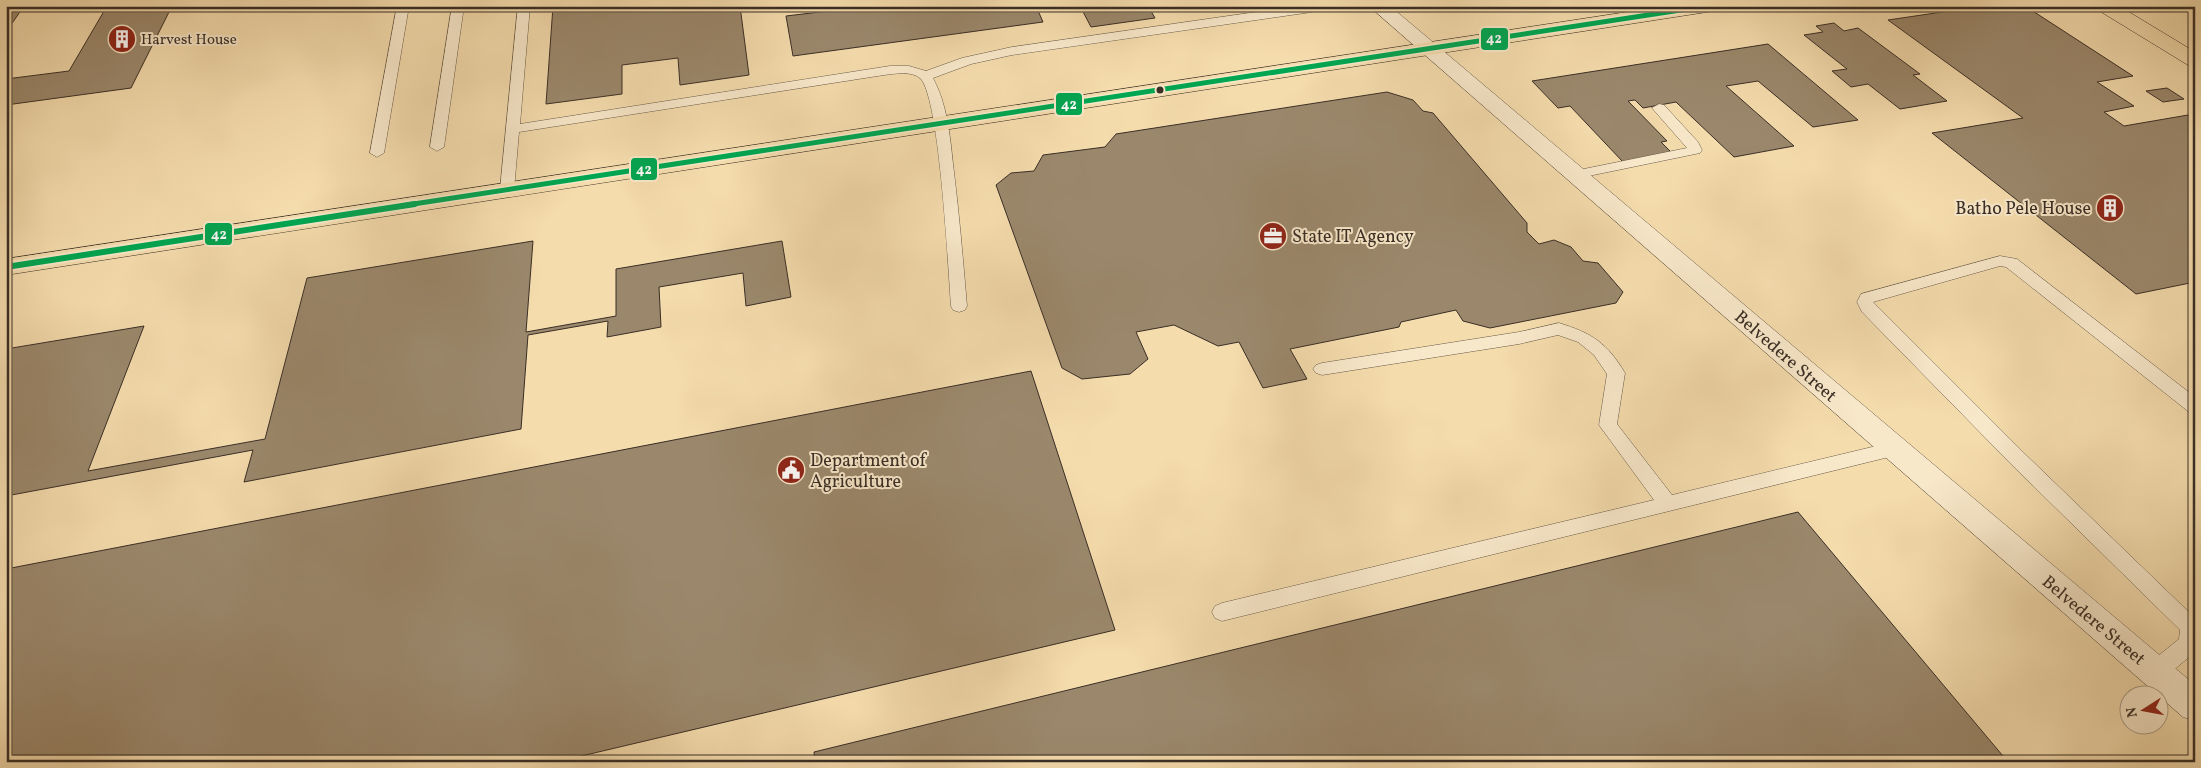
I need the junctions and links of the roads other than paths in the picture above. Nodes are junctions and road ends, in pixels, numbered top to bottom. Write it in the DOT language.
graph roads {
  1 [pos="403,6"];
  2 [pos="458,6"];
  3 [pos="524,6"];
  4 [pos="1378,6"];
  5 [pos="1707,6"];
  6 [pos="2105,6"];
  7 [pos="1312,8"];
  8 [pos="1427,49"];
  9 [pos="2195,61"];
  10 [pos="926,76"];
  11 [pos="1659,108"];
  12 [pos="942,123"];
  13 [pos="513,129"];
  14 [pos="437,147"];
  15 [pos="377,153"];
  16 [pos="1574,174"];
  17 [pos="507,190"];
  18 [pos="6,267"];
  19 [pos="959,306"];
  20 [pos="1322,369"];
  21 [pos="2195,407"];
  22 [pos="1893,450"];
  23 [pos="1667,503"];
  24 [pos="1222,612"];
  25 [pos="2155,672"];
  26 [pos="2195,706"];
  1 -- 15 [label="lane"];
  2 -- 14 [label="lane"];
  3 -- 13 [label="lane"];
  4 -- 8 [label="street, Belvedere Street"];
  5 -- 8 [label="main road"];
  6 -- 9 [label="main road"];
  7 -- 10 [label="lane"];
  8 -- 12 [label="main road"];
  8 -- 16 [label="street, Belvedere Street"];
  10 -- 12 [label="lane"];
  10 -- 13 [label="lane"];
  11 -- 16 [label="lane"];
  12 -- 17 [label="main road"];
  12 -- 19 [label="lane"];
  13 -- 17 [label="lane"];
  16 -- 22 [label="street, Belvedere Street"];
  17 -- 18 [label="main road"];
  20 -- 23 [label="lane"];
  21 -- 25 [label="lane"];
  22 -- 23 [label="lane"];
  22 -- 25 [label="street, Belvedere Street"];
  23 -- 24 [label="lane"];
  25 -- 26 [label="street, Belvedere Street"];
}
